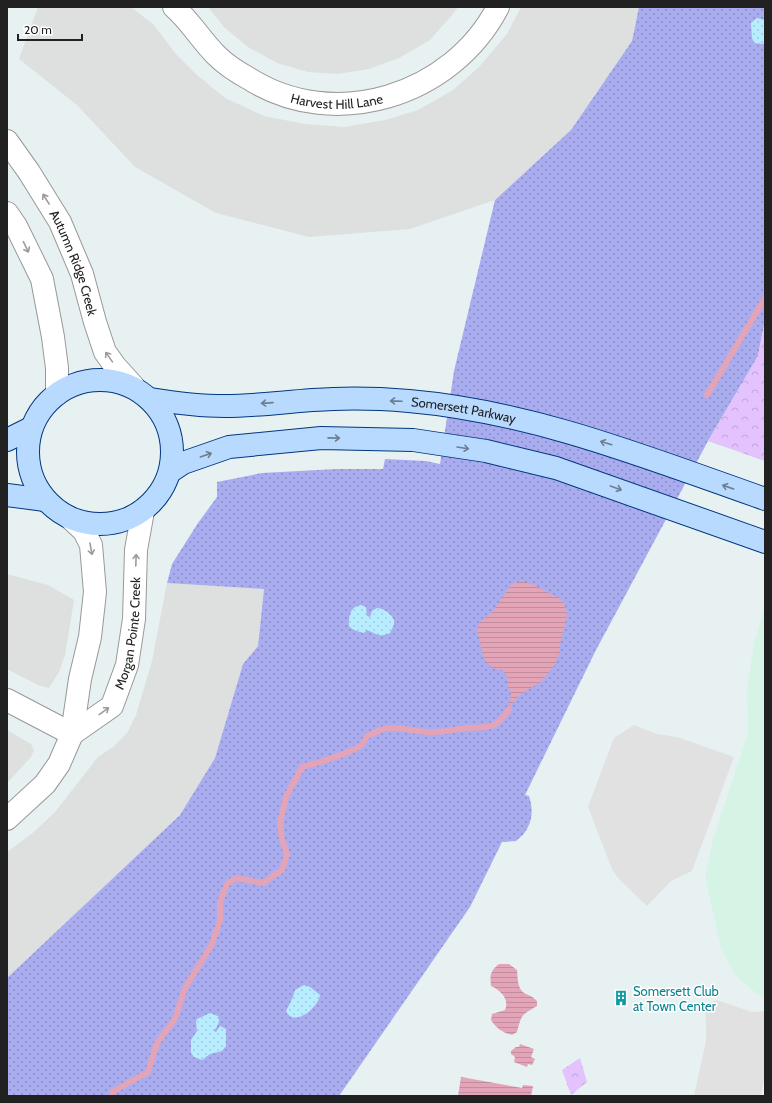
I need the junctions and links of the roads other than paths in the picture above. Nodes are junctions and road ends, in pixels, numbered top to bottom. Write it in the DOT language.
graph roads {
  1 [pos="174,7"];
  2 [pos="498,7"];
  3 [pos="7,141"];
  4 [pos="7,213"];
  5 [pos="142,393"];
  6 [pos="57,394"];
  7 [pos="31,428"];
  8 [pos="7,440"];
  9 [pos="171,472"];
  10 [pos="7,495"];
  11 [pos="765,499"];
  12 [pos="45,500"];
  13 [pos="143,511"];
  14 [pos="70,518"];
  15 [pos="765,542"];
  16 [pos="7,700"];
  17 [pos="72,734"];
  18 [pos="7,820"];
  1 -- 2 [label="street, Harvest Hill Lane"];
  5 -- 3 [label="street, Autumn Ridge Creek, one-way"];
  4 -- 6 [label="street, one-way"];
  5 -- 6 [label="main road, Somersett Parkway"];
  5 -- 9 [label="main road"];
  11 -- 5 [label="main road, Somersett Parkway, one-way"];
  6 -- 7 [label="main road, Somersett Parkway"];
  7 -- 8 [label="main road"];
  7 -- 12 [label="main road"];
  9 -- 13 [label="main road"];
  9 -- 15 [label="main road, one-way"];
  10 -- 12 [label="main road"];
  12 -- 14 [label="main road"];
  13 -- 14 [label="main road"];
  17 -- 13 [label="street, Morgan Pointe Creek, one-way"];
  14 -- 17 [label="street, one-way"];
  16 -- 17 [label="street"];
  17 -- 18 [label="street"];
}
